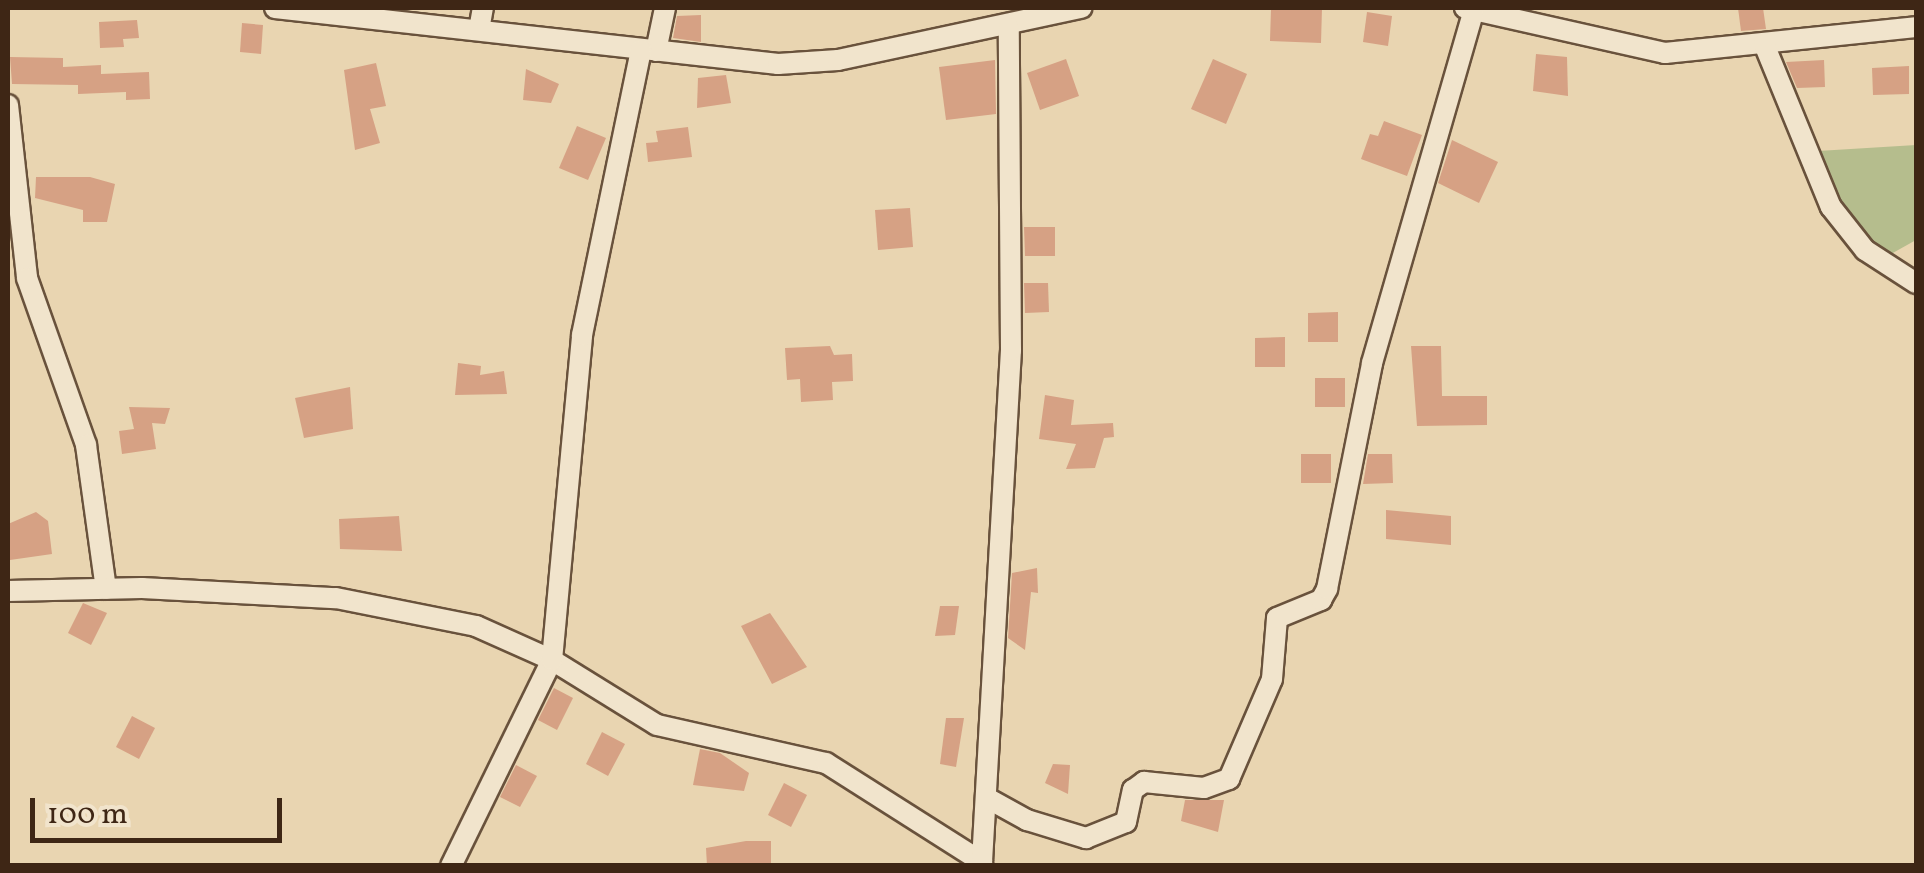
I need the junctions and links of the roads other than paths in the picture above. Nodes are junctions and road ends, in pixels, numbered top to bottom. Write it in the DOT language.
graph roads {
  1 [pos="276,8"];
  2 [pos="483,8"];
  3 [pos="665,8"];
  4 [pos="1081,8"];
  5 [pos="1469,9"];
  6 [pos="350,11"];
  7 [pos="1916,27"];
  8 [pos="1009,28"];
  9 [pos="480,30"];
  10 [pos="1764,44"];
  11 [pos="649,51"];
  12 [pos="8,105"];
  13 [pos="1916,283"];
  14 [pos="106,589"];
  15 [pos="8,591"];
  16 [pos="552,660"];
  17 [pos="988,798"];
  18 [pos="984,864"];
  19 [pos="451,866"];
  1 -- 6 [label="street"];
  2 -- 9 [label="street"];
  3 -- 11 [label="street"];
  4 -- 8 [label="street"];
  5 -- 10 [label="street"];
  5 -- 17 [label="street"];
  6 -- 9 [label="street"];
  7 -- 10 [label="street"];
  8 -- 11 [label="street"];
  8 -- 17 [label="street"];
  9 -- 11 [label="street"];
  10 -- 13 [label="street"];
  11 -- 16 [label="street"];
  12 -- 14 [label="street"];
  14 -- 15 [label="street"];
  14 -- 16 [label="street"];
  16 -- 18 [label="street"];
  16 -- 19 [label="street"];
  17 -- 18 [label="street"];
}
